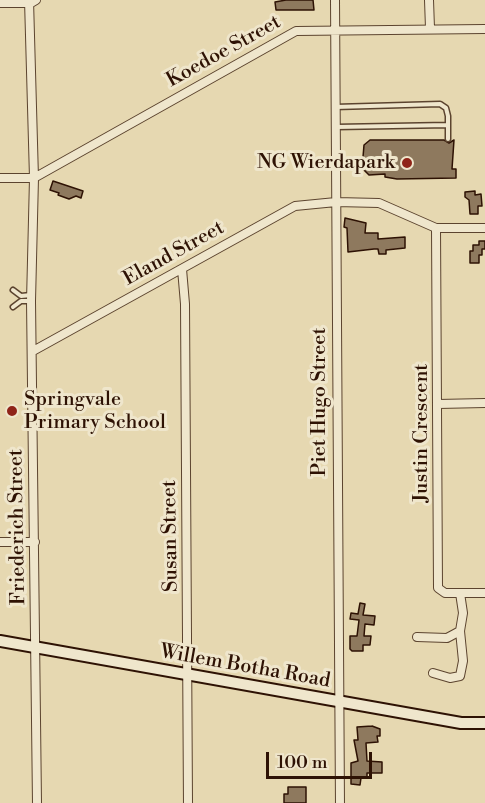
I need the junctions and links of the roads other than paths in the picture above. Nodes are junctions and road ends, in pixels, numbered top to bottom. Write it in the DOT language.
graph roads {
  1 [pos="334,0"];
  2 [pos="429,0"];
  3 [pos="32,1"];
  4 [pos="0,3"];
  5 [pos="430,28"];
  6 [pos="335,29"];
  7 [pos="485,29"];
  8 [pos="335,107"];
  9 [pos="448,125"];
  10 [pos="335,127"];
  11 [pos="448,139"];
  12 [pos="0,178"];
  13 [pos="34,178"];
  14 [pos="336,202"];
  15 [pos="436,228"];
  16 [pos="485,228"];
  17 [pos="183,269"];
  18 [pos="13,290"];
  19 [pos="31,298"];
  20 [pos="13,307"];
  21 [pos="33,351"];
  22 [pos="485,403"];
  23 [pos="438,404"];
  24 [pos="0,542"];
  25 [pos="35,542"];
  26 [pos="460,593"];
  27 [pos="485,593"];
  28 [pos="460,631"];
  29 [pos="417,637"];
  30 [pos="0,641"];
  31 [pos="36,648"];
  32 [pos="433,673"];
  33 [pos="189,676"];
  34 [pos="339,701"];
  35 [pos="485,723"];
  36 [pos="37,803"];
  37 [pos="188,803"];
  38 [pos="340,803"];
  1 -- 6 [label="street, Piet Hugo Street"];
  2 -- 5 [label="street"];
  3 -- 4 [label="street"];
  3 -- 13 [label="street, Friederich Street"];
  5 -- 6 [label="street, Koedoe Street"];
  5 -- 7 [label="street, Koedoe Street"];
  6 -- 8 [label="street, Piet Hugo Street"];
  6 -- 13 [label="street, Koedoe Street"];
  8 -- 9 [label="lane"];
  8 -- 10 [label="street, Piet Hugo Street"];
  9 -- 10 [label="lane"];
  9 -- 11 [label="lane"];
  10 -- 14 [label="street, Piet Hugo Street"];
  12 -- 13 [label="street, Koedoe Street"];
  13 -- 19 [label="street, Friederich Street"];
  14 -- 15 [label="street, Eland Street"];
  14 -- 17 [label="street, Eland Street"];
  14 -- 34 [label="street, Piet Hugo Street"];
  15 -- 16 [label="street"];
  15 -- 23 [label="street, Justin Crescent"];
  17 -- 21 [label="street, Eland Street"];
  17 -- 33 [label="street, Susan Street"];
  18 -- 19 [label="lane"];
  19 -- 20 [label="lane"];
  19 -- 21 [label="street, Friederich Street"];
  21 -- 25 [label="street, Friederich Street"];
  22 -- 23 [label="street"];
  23 -- 26 [label="street, Justin Crescent"];
  24 -- 25 [label="street"];
  25 -- 31 [label="street, Friederich Street"];
  26 -- 27 [label="street, Justin Crescent"];
  26 -- 28 [label="street"];
  28 -- 29 [label="street"];
  28 -- 32 [label="street"];
  30 -- 31 [label="street, Willem Botha Road"];
  31 -- 33 [label="street, Willem Botha Road"];
  31 -- 36 [label="street, Friederich Street"];
  33 -- 34 [label="street, Willem Botha Road"];
  33 -- 37 [label="street, Susan Street"];
  34 -- 35 [label="street, Willem Botha Road"];
  34 -- 38 [label="street, Piet Hugo Street"];
}
